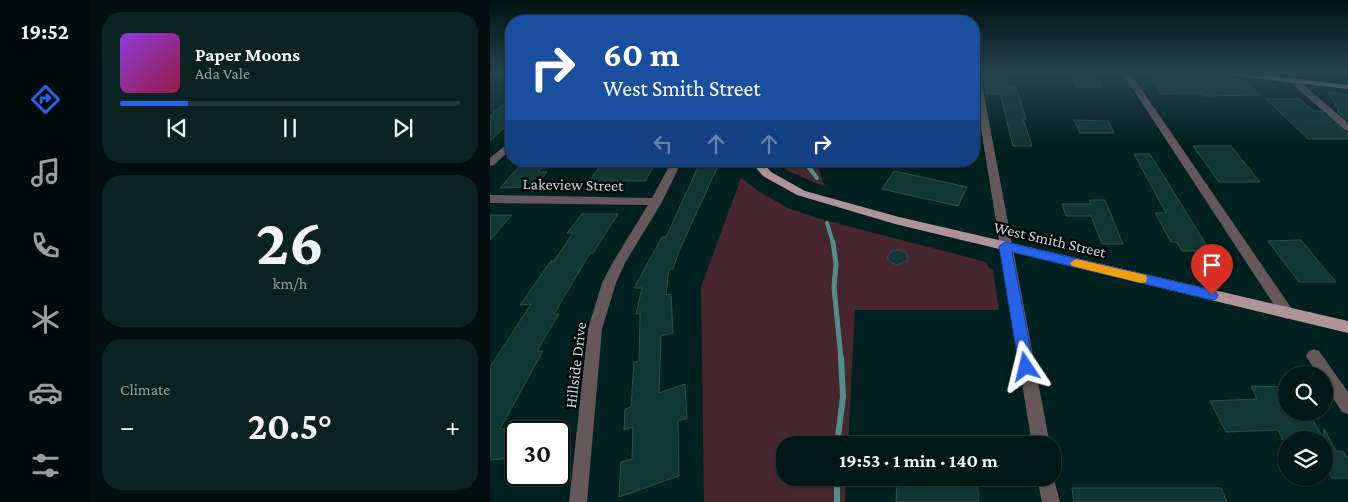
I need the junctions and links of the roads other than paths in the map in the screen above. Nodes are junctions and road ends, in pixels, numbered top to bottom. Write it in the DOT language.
graph roads {
  1 [pos="1143,97"];
  2 [pos="1314,97"];
  3 [pos="980,98"];
  4 [pos="1348,128"];
  5 [pos="505,149"];
  6 [pos="490,163"];
  7 [pos="674,167"];
  8 [pos="761,167"];
  9 [pos="490,200"];
  10 [pos="656,202"];
  11 [pos="1005,246"];
  12 [pos="1287,313"];
  13 [pos="1348,327"];
  14 [pos="1314,356"];
  15 [pos="1348,406"];
  16 [pos="1038,436"];
  17 [pos="1048,486"];
  18 [pos="578,502"];
  19 [pos="1051,502"];
  1 -- 12 [label="street"];
  2 -- 4 [label="street"];
  3 -- 11 [label="street"];
  5 -- 6 [label="street"];
  7 -- 10 [label="street, Hillside Drive"];
  8 -- 11 [label="main road, West Smith Street"];
  9 -- 10 [label="street, Lakeview Street"];
  10 -- 18 [label="street, Hillside Drive"];
  11 -- 12 [label="main road, West Smith Street"];
  11 -- 16 [label="street"];
  12 -- 13 [label="main road, West Smith Street"];
  14 -- 15 [label="street"];
  17 -- 19 [label="street"];
}
